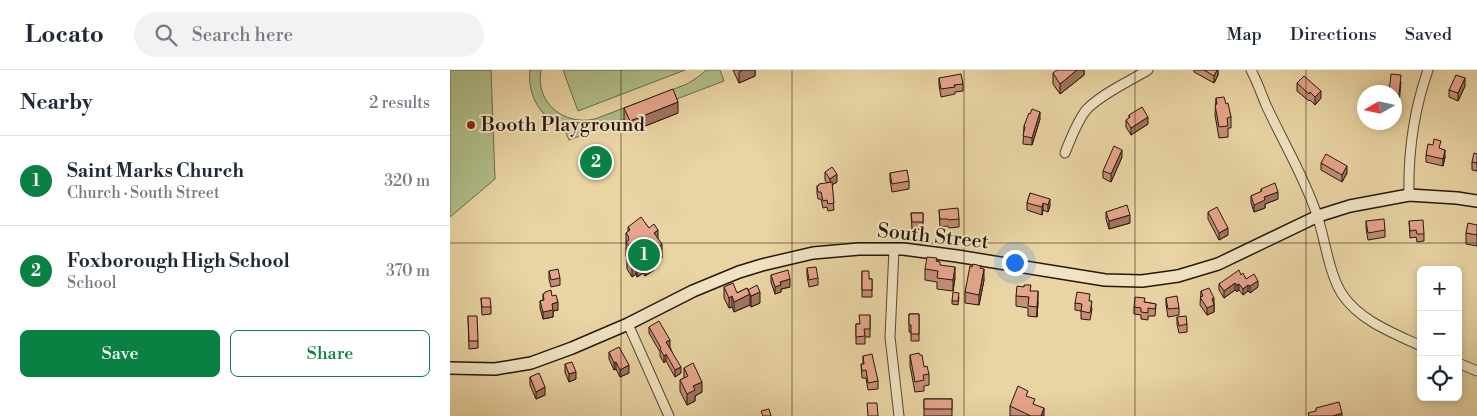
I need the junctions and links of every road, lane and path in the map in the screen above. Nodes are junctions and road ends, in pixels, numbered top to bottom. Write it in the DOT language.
graph roads {
  1 [pos="1148,70"];
  2 [pos="1251,70"];
  3 [pos="1428,70"];
  4 [pos="1065,152"];
  5 [pos="1409,195"];
  6 [pos="1477,201"];
  7 [pos="1318,216"];
  8 [pos="894,249"];
  9 [pos="628,324"];
  10 [pos="1417,344"];
  11 [pos="1462,365"];
  12 [pos="450,368"];
  13 [pos="1477,371"];
  14 [pos="669,416"];
  15 [pos="899,416"];
  1 -- 4 [label="street"];
  2 -- 7 [label="street"];
  3 -- 5 [label="street"];
  5 -- 6 [label="main road, South Street"];
  5 -- 7 [label="main road, South Street"];
  7 -- 8 [label="main road, South Street"];
  7 -- 10 [label="street"];
  8 -- 9 [label="main road, South Street"];
  8 -- 15 [label="street"];
  9 -- 12 [label="main road, South Street"];
  9 -- 14 [label="street"];
  11 -- 13 [label="street"];
}
